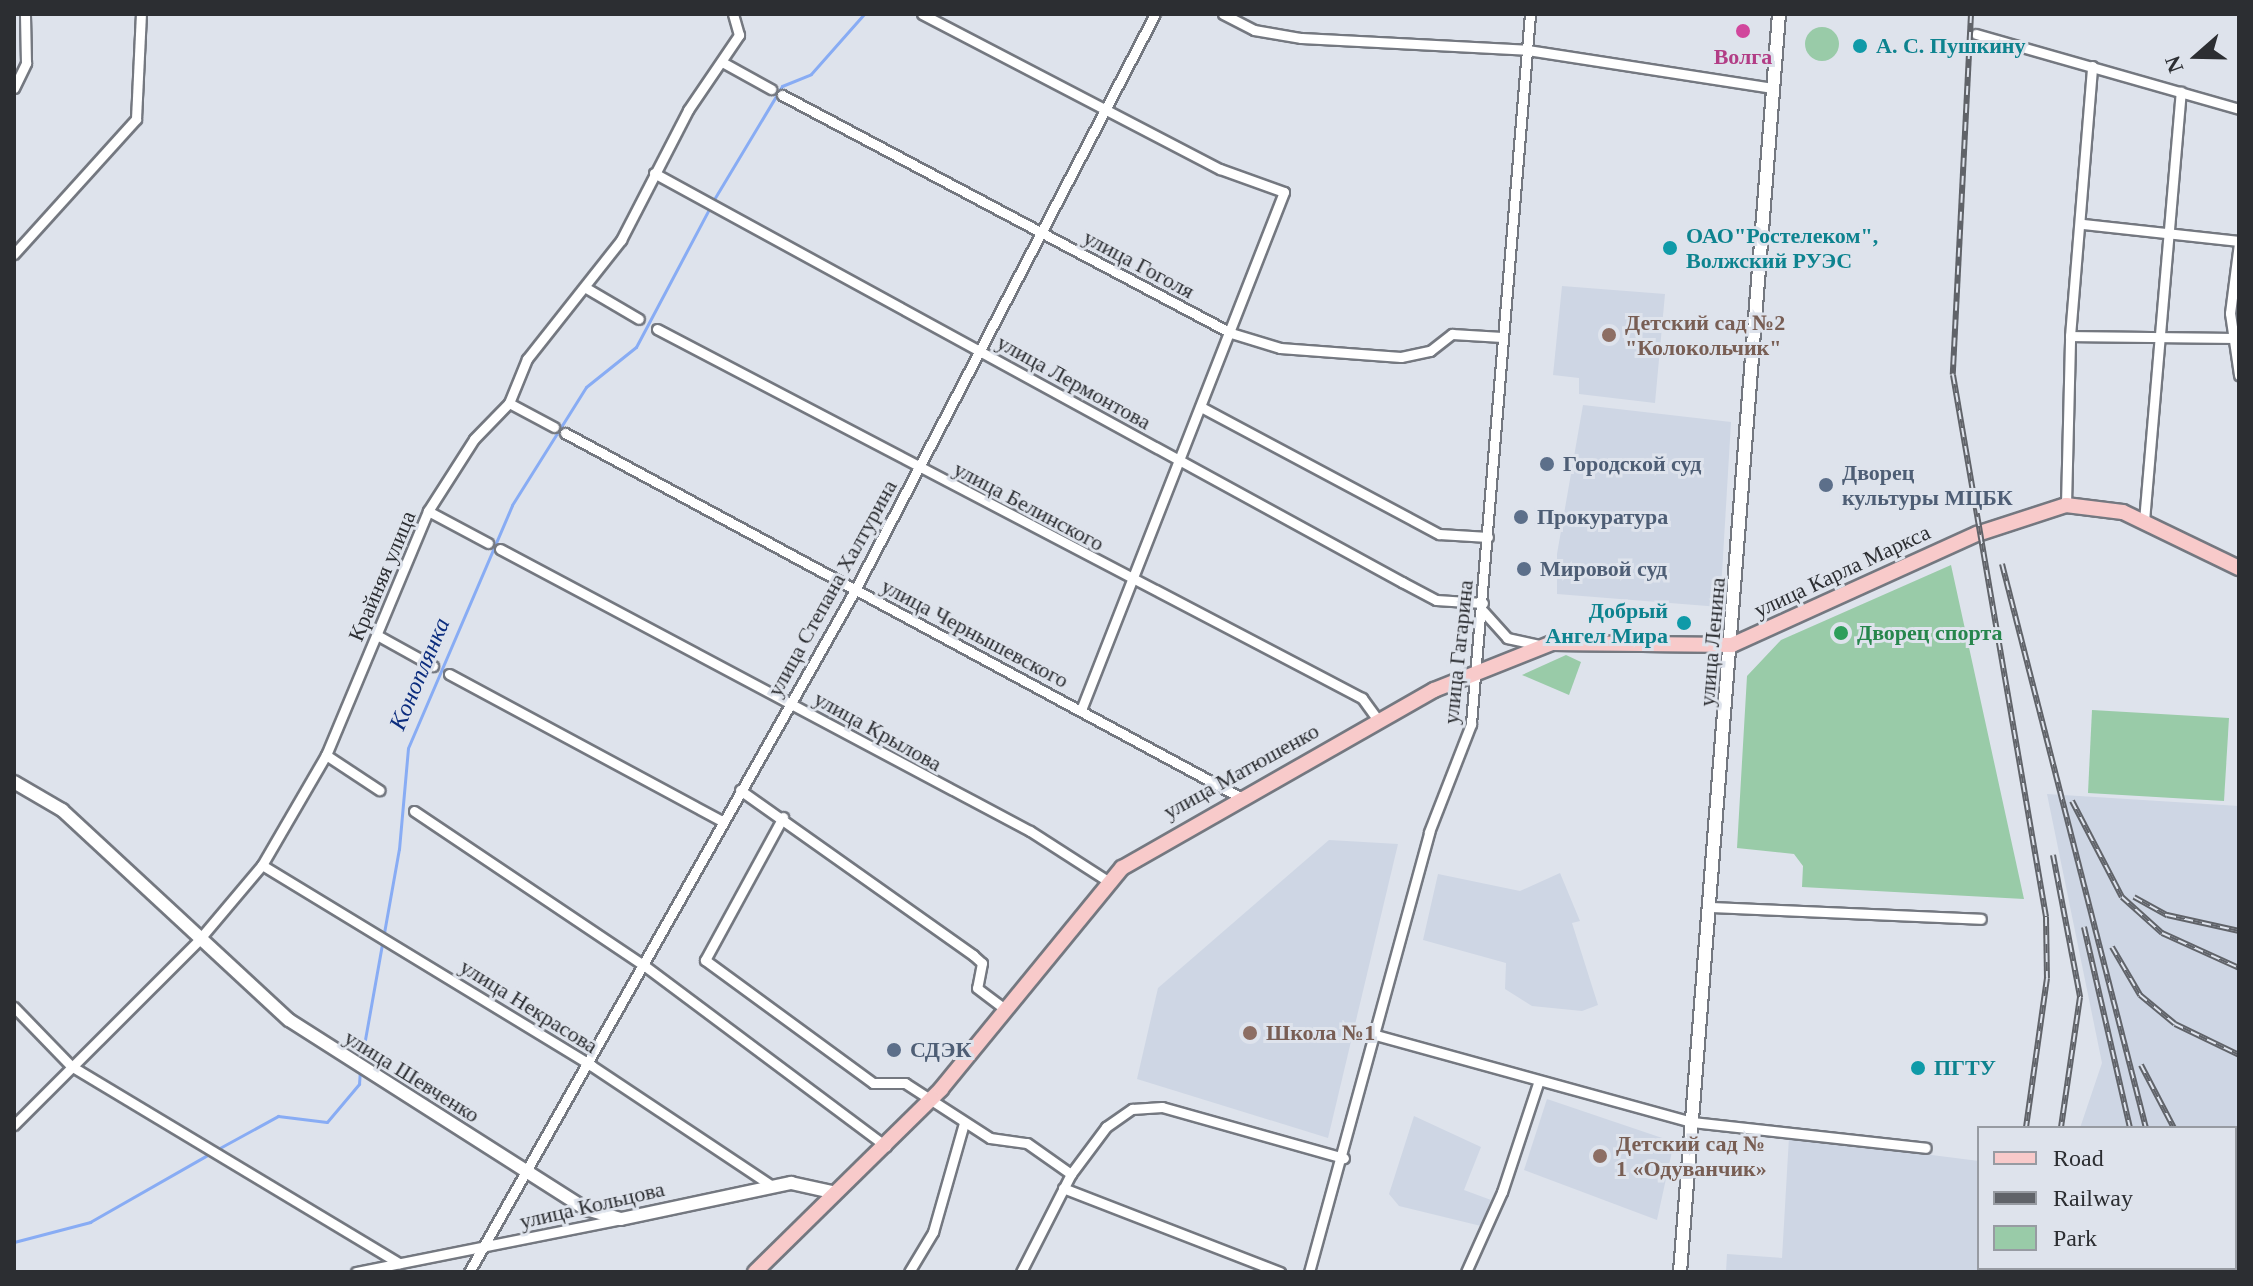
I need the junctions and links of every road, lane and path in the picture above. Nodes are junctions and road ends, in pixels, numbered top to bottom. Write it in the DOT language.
graph roads {
  1 [pos="25,14"];
  2 [pos="141,14"];
  3 [pos="733,14"];
  4 [pos="922,14"];
  5 [pos="1155,14"];
  6 [pos="1223,14"];
  7 [pos="1530,14"];
  8 [pos="1779,14"];
  9 [pos="1976,34"];
  10 [pos="1527,50"];
  11 [pos="724,63"];
  12 [pos="2092,66"];
  13 [pos="14,88"];
  14 [pos="1773,88"];
  15 [pos="771,89"];
  16 [pos="2181,92"];
  17 [pos="782,95"];
  18 [pos="2239,109"];
  19 [pos="1105,113"];
  20 [pos="654,173"];
  21 [pos="2083,224"];
  22 [pos="1038,230"];
  23 [pos="2173,234"];
  24 [pos="2239,242"];
  25 [pos="14,254"];
  26 [pos="586,288"];
  27 [pos="639,319"];
  28 [pos="657,329"];
  29 [pos="1231,333"];
  30 [pos="2070,336"];
  31 [pos="1502,337"];
  32 [pos="2231,338"];
  33 [pos="2160,342"];
  34 [pos="981,351"];
  35 [pos="2239,375"];
  36 [pos="509,403"];
  37 [pos="1201,407"];
  38 [pos="554,427"];
  39 [pos="565,433"];
  40 [pos="1179,461"];
  41 [pos="918,467"];
  42 [pos="2066,505"];
  43 [pos="428,511"];
  44 [pos="2144,521"];
  45 [pos="1488,537"];
  46 [pos="488,543"];
  47 [pos="500,549"];
  48 [pos="2239,568"];
  49 [pos="1134,584"];
  50 [pos="855,590"];
  51 [pos="1483,606"];
  52 [pos="377,635"];
  53 [pos="1541,645"];
  54 [pos="1732,645"];
  55 [pos="433,666"];
  56 [pos="1477,671"];
  57 [pos="449,674"];
  58 [pos="790,703"];
  59 [pos="1081,710"];
  60 [pos="1378,720"];
  61 [pos="326,755"];
  62 [pos="14,782"];
  63 [pos="379,790"];
  64 [pos="740,790"];
  65 [pos="1240,797"];
  66 [pos="414,811"];
  67 [pos="783,817"];
  68 [pos="722,821"];
  69 [pos="262,865"];
  70 [pos="1108,881"];
  71 [pos="1710,907"];
  72 [pos="1981,919"];
  73 [pos="198,941"];
  74 [pos="645,966"];
  75 [pos="14,1007"];
  76 [pos="1005,1009"];
  77 [pos="1376,1035"];
  78 [pos="71,1066"];
  79 [pos="592,1066"];
  80 [pos="1538,1083"];
  81 [pos="930,1100"];
  82 [pos="1692,1122"];
  83 [pos="964,1123"];
  84 [pos="14,1125"];
  85 [pos="886,1146"];
  86 [pos="1926,1148"];
  87 [pos="1344,1158"];
  88 [pos="526,1171"];
  89 [pos="1071,1174"];
  90 [pos="772,1186"];
  91 [pos="1063,1188"];
  92 [pos="836,1193"];
  93 [pos="621,1219"];
  94 [pos="483,1249"];
  95 [pos="399,1263"];
  96 [pos="375,1270"];
  97 [pos="356,1272"];
  98 [pos="469,1272"];
  99 [pos="755,1272"];
  100 [pos="909,1272"];
  101 [pos="1021,1272"];
  102 [pos="1280,1272"];
  103 [pos="1309,1272"];
  104 [pos="1466,1272"];
  105 [pos="1680,1272"];
  1 -- 13 [label="street"];
  2 -- 25 [label="street"];
  3 -- 11 [label="street, Крайняя улица"];
  4 -- 19 [label="street"];
  5 -- 19 [label="street, улица Степана Халтурина"];
  6 -- 10 [label="street"];
  7 -- 10 [label="street, улица Гагарина"];
  8 -- 14 [label="main road, улица Ленина"];
  9 -- 12 [label="street"];
  10 -- 14 [label="street"];
  10 -- 31 [label="street, улица Гагарина"];
  11 -- 15 [label="street"];
  11 -- 20 [label="street, Крайняя улица"];
  12 -- 16 [label="street"];
  12 -- 21 [label="street"];
  14 -- 54 [label="main road, улица Ленина"];
  16 -- 18 [label="street"];
  16 -- 23 [label="street"];
  17 -- 22 [label="street, улица Гоголя"];
  19 -- 22 [label="street, улица Степана Халтурина"];
  19 -- 29 [label="street"];
  20 -- 26 [label="street, Крайняя улица"];
  20 -- 34 [label="street, улица Лермонтова"];
  21 -- 23 [label="street"];
  21 -- 30 [label="street"];
  22 -- 29 [label="street, улица Гоголя"];
  22 -- 34 [label="street, улица Степана Халтурина"];
  23 -- 24 [label="street"];
  23 -- 33 [label="street"];
  24 -- 32 [label="street"];
  26 -- 27 [label="street"];
  26 -- 36 [label="street, Крайняя улица"];
  28 -- 41 [label="street, улица Белинского"];
  29 -- 31 [label="street, улица Гоголя"];
  29 -- 37 [label="street"];
  30 -- 33 [label="street"];
  30 -- 42 [label="street"];
  31 -- 45 [label="street, улица Гагарина"];
  32 -- 33 [label="street"];
  32 -- 35 [label="street"];
  33 -- 44 [label="street"];
  34 -- 40 [label="street, улица Лермонтова"];
  34 -- 41 [label="street, улица Степана Халтурина"];
  36 -- 38 [label="street"];
  36 -- 43 [label="street, Крайняя улица"];
  37 -- 40 [label="street"];
  37 -- 45 [label="street"];
  39 -- 50 [label="street, улица Чернышевского"];
  40 -- 49 [label="street"];
  40 -- 51 [label="street, улица Лермонтова"];
  41 -- 49 [label="street, улица Белинского"];
  41 -- 50 [label="street, улица Степана Халтурина"];
  42 -- 44 [label="main road, улица Карла Маркса"];
  42 -- 54 [label="main road, улица Карла Маркса"];
  43 -- 46 [label="street"];
  43 -- 52 [label="street, Крайняя улица"];
  44 -- 48 [label="main road, улица Карла Маркса"];
  45 -- 51 [label="street, улица Гагарина"];
  47 -- 58 [label="street, улица Крылова"];
  49 -- 59 [label="street"];
  49 -- 60 [label="street, улица Белинского"];
  50 -- 58 [label="street, улица Степана Халтурина"];
  50 -- 59 [label="street, улица Чернышевского"];
  51 -- 53 [label="street"];
  51 -- 56 [label="street, улица Гагарина"];
  52 -- 55 [label="street"];
  52 -- 61 [label="street, Крайняя улица"];
  53 -- 54 [label="main road, улица Матюшенко"];
  53 -- 56 [label="main road, улица Матюшенко"];
  54 -- 71 [label="main road, улица Ленина"];
  56 -- 60 [label="main road, улица Матюшенко"];
  56 -- 77 [label="street, улица Гагарина"];
  57 -- 68 [label="street"];
  58 -- 64 [label="street, улица Степана Халтурина"];
  58 -- 70 [label="street, улица Крылова"];
  59 -- 65 [label="street, улица Чернышевского"];
  60 -- 65 [label="main road, улица Матюшенко"];
  61 -- 63 [label="street"];
  61 -- 69 [label="street, Крайняя улица"];
  62 -- 73 [label="main road, улица Шевченко"];
  64 -- 67 [label="street"];
  64 -- 68 [label="street, улица Степана Халтурина"];
  65 -- 70 [label="main road, улица Матюшенко"];
  66 -- 74 [label="street"];
  67 -- 76 [label="street"];
  67 -- 81 [label="street"];
  68 -- 74 [label="street, улица Степана Халтурина"];
  69 -- 73 [label="street, Крайняя улица"];
  69 -- 79 [label="street, улица Некрасова"];
  70 -- 76 [label="main road, улица Матюшенко"];
  71 -- 72 [label="street"];
  71 -- 82 [label="main road, улица Ленина"];
  73 -- 78 [label="street, Крайняя улица"];
  73 -- 88 [label="main road, улица Шевченко"];
  74 -- 79 [label="street, улица Степана Халтурина"];
  74 -- 85 [label="street"];
  75 -- 78 [label="street"];
  76 -- 81 [label="main road, улица Матюшенко"];
  77 -- 80 [label="street"];
  77 -- 87 [label="street, улица Гагарина"];
  78 -- 84 [label="street, Крайняя улица"];
  78 -- 95 [label="street"];
  79 -- 88 [label="street, улица Степана Халтурина"];
  79 -- 90 [label="street, улица Некрасова"];
  80 -- 82 [label="street"];
  80 -- 104 [label="street"];
  81 -- 83 [label="street"];
  81 -- 85 [label="main road, улица Матюшенко"];
  82 -- 86 [label="street"];
  82 -- 105 [label="main road, улица Ленина"];
  83 -- 89 [label="street"];
  83 -- 100 [label="street"];
  85 -- 92 [label="main road, улица Матюшенко"];
  87 -- 89 [label="street"];
  87 -- 103 [label="street, улица Гагарина"];
  88 -- 93 [label="main road, улица Шевченко"];
  88 -- 94 [label="street, улица Степана Халтурина"];
  89 -- 91 [label="street"];
  90 -- 92 [label="main road, улица Кольцова"];
  90 -- 93 [label="main road, улица Кольцова"];
  91 -- 101 [label="street"];
  91 -- 102 [label="street"];
  92 -- 99 [label="main road, улица Матюшенко"];
  93 -- 94 [label="street, улица Кольцова"];
  94 -- 95 [label="street, улица Кольцова"];
  94 -- 98 [label="street, улица Степана Халтурина"];
  95 -- 96 [label="street, улица Кольцова"];
  96 -- 97 [label="street, улица Кольцова"];
}
